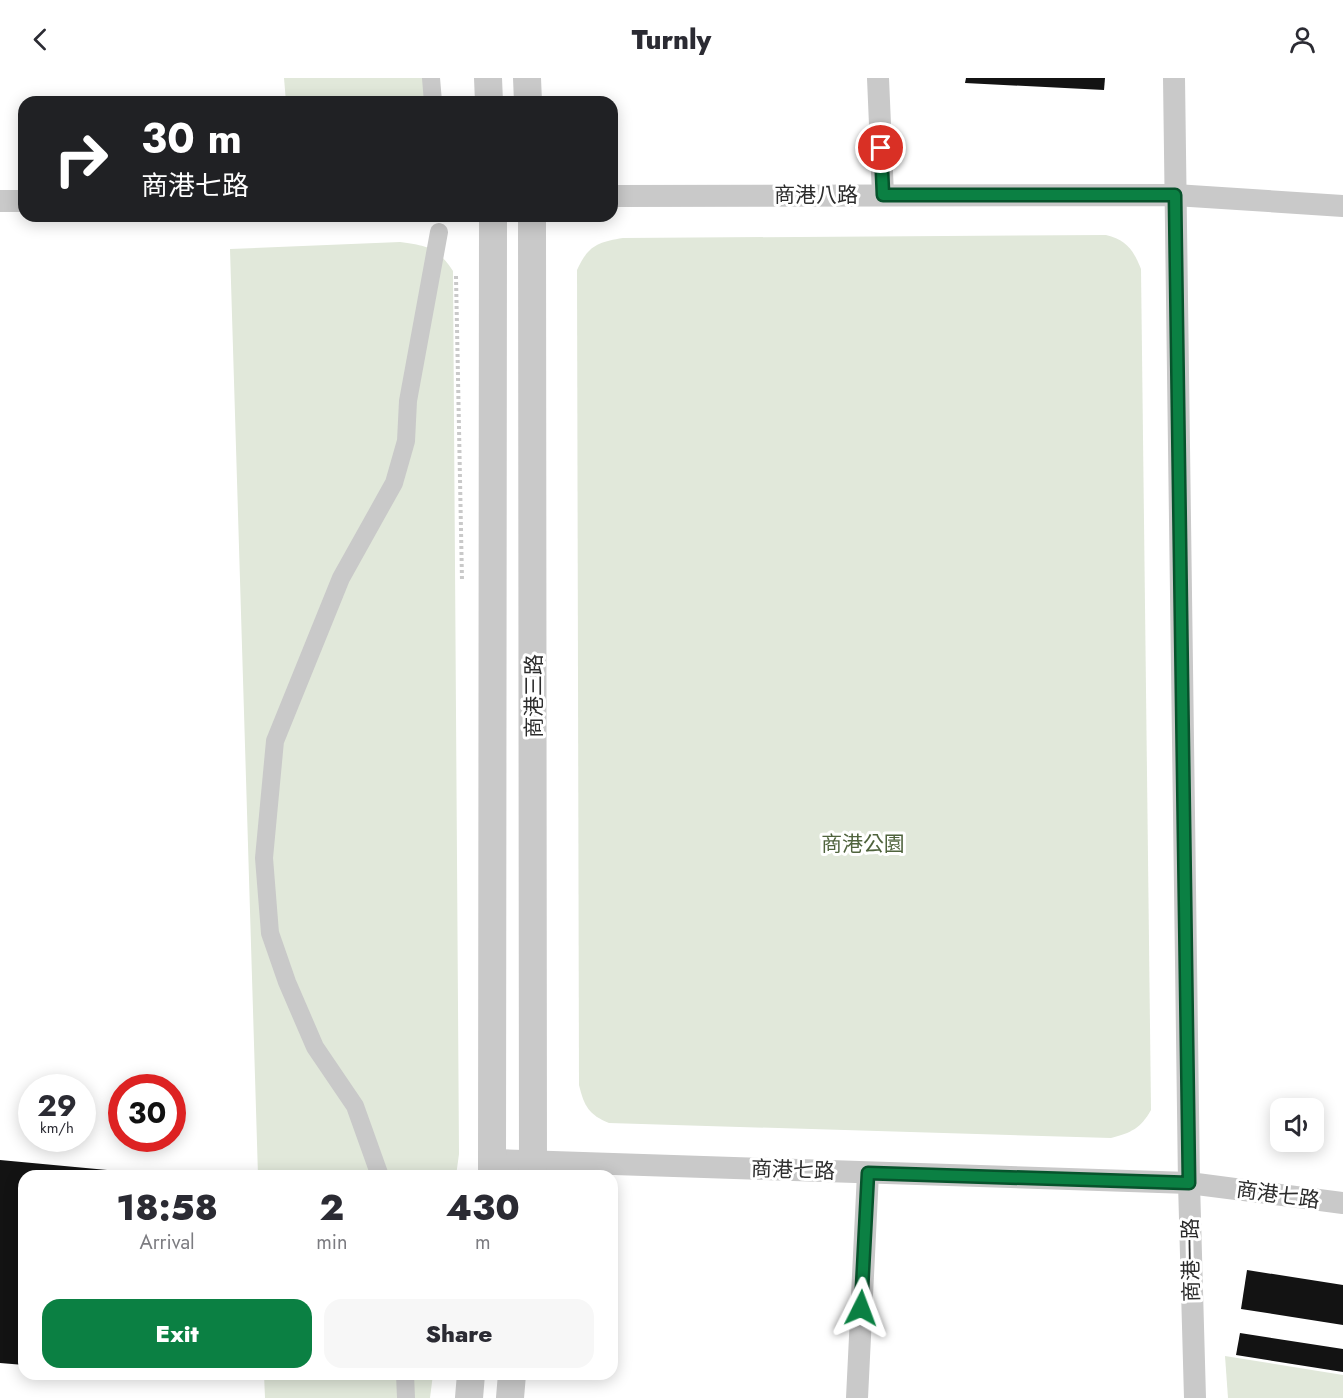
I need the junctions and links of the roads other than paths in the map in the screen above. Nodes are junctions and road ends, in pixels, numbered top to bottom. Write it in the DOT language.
graph roads {
  1 [pos="431,78"];
  2 [pos="488,78"];
  3 [pos="527,78"];
  4 [pos="878,78"];
  5 [pos="1174,78"];
  6 [pos="432,96"];
  7 [pos="489,96"];
  8 [pos="528,96"];
  9 [pos="883,195"];
  10 [pos="1175,195"];
  11 [pos="618,196"];
  12 [pos="0,201"];
  13 [pos="18,201"];
  14 [pos="1343,206"];
  15 [pos="493,222"];
  16 [pos="532,222"];
  17 [pos="440,232"];
  18 [pos="493,1168"];
  19 [pos="534,1169"];
  20 [pos="378,1170"];
  21 [pos="618,1170"];
  22 [pos="618,1170"];
  23 [pos="868,1173"];
  24 [pos="1189,1183"];
  25 [pos="1343,1203"];
  26 [pos="405,1380"];
  27 [pos="470,1380"];
  28 [pos="512,1380"];
  29 [pos="406,1398"];
  30 [pos="469,1398"];
  31 [pos="510,1398"];
  32 [pos="856,1398"];
  33 [pos="1195,1398"];
  1 -- 6 [label="street"];
  2 -- 7 [label="street"];
  3 -- 8 [label="street"];
  4 -- 9 [label="street"];
  5 -- 10 [label="street, 商港一路"];
  9 -- 10 [label="street, 商港八路"];
  9 -- 11 [label="street, 商港八路"];
  10 -- 14 [label="street, 商港八路"];
  10 -- 24 [label="street, 商港一路"];
  12 -- 13 [label="street"];
  15 -- 18 [label="street, 商港三路"];
  16 -- 19 [label="street, 商港三路"];
  17 -- 20 [label="street"];
  18 -- 19 [label="street, 商港七路"];
  19 -- 22 [label="street, 商港七路"];
  21 -- 23 [label="street, 商港七路"];
  23 -- 24 [label="street, 商港七路"];
  23 -- 32 [label="street"];
  24 -- 25 [label="street, 商港七路"];
  24 -- 33 [label="street, 商港一路"];
  26 -- 29 [label="street"];
  27 -- 30 [label="street"];
  28 -- 31 [label="street"];
}
